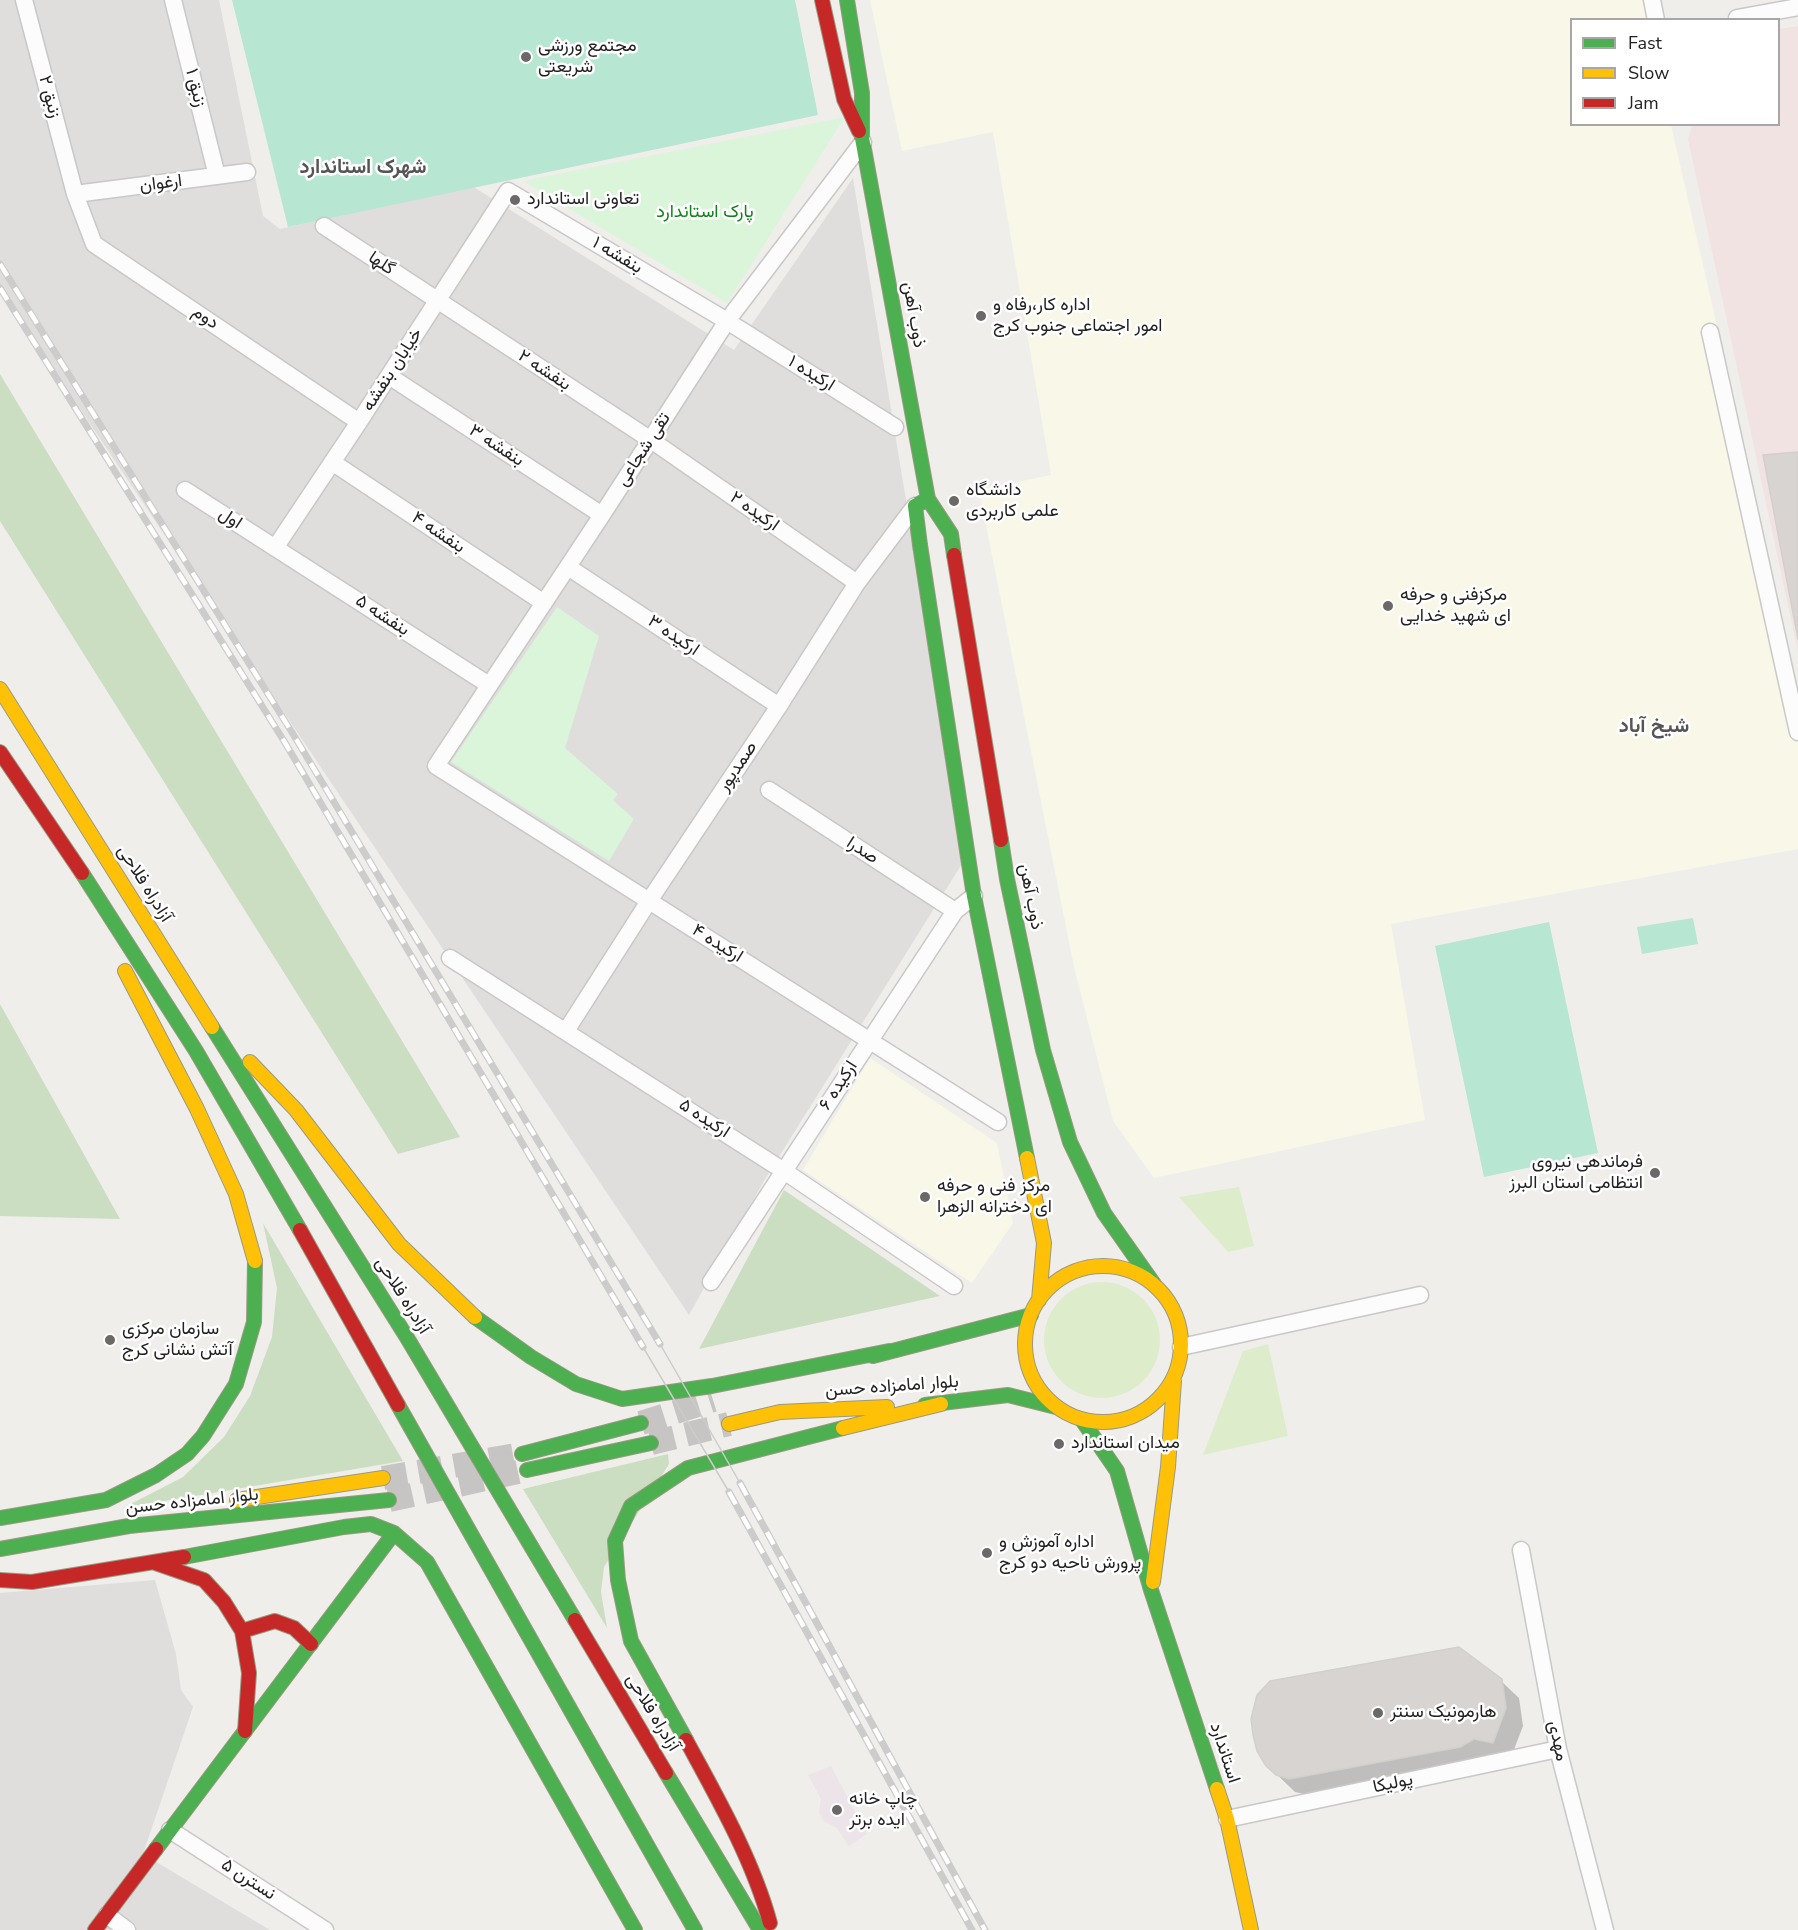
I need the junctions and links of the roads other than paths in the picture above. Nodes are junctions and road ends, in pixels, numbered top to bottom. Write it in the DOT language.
graph roads {
  1 [pos="24,0"];
  2 [pos="173,0"];
  3 [pos="822,0"];
  4 [pos="847,0"];
  5 [pos="1652,0"];
  6 [pos="1798,7"];
  7 [pos="1656,18"];
  8 [pos="1737,18"];
  9 [pos="863,140"];
  10 [pos="248,172"];
  11 [pos="218,176"];
  12 [pos="508,191"];
  13 [pos="75,194"];
  14 [pos="324,226"];
  15 [pos="437,302"];
  16 [pos="727,321"];
  17 [pos="1710,332"];
  18 [pos="389,376"];
  19 [pos="359,422"];
  20 [pos="895,428"];
  21 [pos="651,440"];
  22 [pos="332,462"];
  23 [pos="185,490"];
  24 [pos="921,502"];
  25 [pos="602,515"];
  26 [pos="275,548"];
  27 [pos="568,567"];
  28 [pos="856,583"];
  29 [pos="544,603"];
  30 [pos="489,685"];
  31 [pos="0,690"];
  32 [pos="778,706"];
  33 [pos="1798,732"];
  34 [pos="0,752"];
  35 [pos="436,766"];
  36 [pos="769,790"];
  37 [pos="1007,879"];
  38 [pos="93,889"];
  39 [pos="974,896"];
  40 [pos="649,901"];
  41 [pos="955,911"];
  42 [pos="450,958"];
  43 [pos="207,1017"];
  44 [pos="566,1031"];
  45 [pos="869,1040"];
  46 [pos="998,1122"];
  47 [pos="784,1171"];
  48 [pos="711,1282"];
  49 [pos="1154,1284"];
  50 [pos="954,1286"];
  51 [pos="1420,1295"];
  52 [pos="1039,1300"];
  53 [pos="1031,1315"];
  54 [pos="1181,1347"];
  55 [pos="889,1351"];
  56 [pos="1174,1379"];
  57 [pos="712,1400"];
  58 [pos="941,1404"];
  59 [pos="1057,1407"];
  60 [pos="1082,1420"];
  61 [pos="641,1423"];
  62 [pos="729,1424"];
  63 [pos="651,1443"];
  64 [pos="522,1454"];
  65 [pos="527,1470"];
  66 [pos="383,1478"];
  67 [pos="389,1500"];
  68 [pos="0,1518"];
  69 [pos="11,1533"];
  70 [pos="394,1533"];
  71 [pos="0,1549"];
  72 [pos="1521,1550"];
  73 [pos="154,1563"];
  74 [pos="0,1580"];
  75 [pos="1151,1590"];
  76 [pos="242,1631"];
  77 [pos="311,1644"];
  78 [pos="245,1731"];
  79 [pos="1558,1749"];
  80 [pos="1227,1819"];
  81 [pos="170,1830"];
  82 [pos="107,1915"];
  83 [pos="95,1930"];
  84 [pos="127,1930"];
  85 [pos="325,1930"];
  86 [pos="635,1930"];
  87 [pos="695,1930"];
  88 [pos="760,1930"];
  89 [pos="771,1930"];
  90 [pos="1251,1930"];
  91 [pos="1605,1930"];
  1 -- 13 [label="street, زنبق ۲"];
  2 -- 11 [label="street, زنبق ۱"];
  3 -- 9 [label="main road, ذوب آهن"];
  4 -- 9 [label="main road, ذوب آهن"];
  5 -- 7 [label="street"];
  6 -- 8 [label="street"];
  9 -- 16 [label="street, تقی شجاعی"];
  9 -- 24 [label="main road, ذوب آهن"];
  10 -- 11 [label="street, ارغوان"];
  11 -- 13 [label="street, ارغوان"];
  12 -- 15 [label="street, خیابان بنفشه"];
  12 -- 16 [label="street, بنفشه ۱"];
  13 -- 19 [label="street, دوم"];
  14 -- 15 [label="street, گلها"];
  15 -- 18 [label="street, خیابان بنفشه"];
  15 -- 21 [label="street, بنفشه ۲"];
  16 -- 20 [label="street, ارکیده ۱"];
  16 -- 21 [label="street, تقی شجاعی"];
  17 -- 33 [label="street"];
  18 -- 19 [label="street, خیابان بنفشه"];
  18 -- 25 [label="street, بنفشه ۳"];
  19 -- 22 [label="street, خیابان بنفشه"];
  21 -- 25 [label="street, تقی شجاعی"];
  21 -- 28 [label="street, ارکیده ۲"];
  22 -- 26 [label="street, خیابان بنفشه"];
  22 -- 29 [label="street, بنفشه ۴"];
  23 -- 26 [label="street, اول"];
  24 -- 28 [label="street, صمدپور"];
  24 -- 37 [label="main road, ذوب آهن"];
  24 -- 39 [label="main road, ذوب آهن"];
  25 -- 27 [label="street, تقی شجاعی"];
  26 -- 30 [label="street, بنفشه ۵"];
  27 -- 29 [label="street, تقی شجاعی"];
  27 -- 32 [label="street, ارکیده ۳"];
  28 -- 32 [label="street, صمدپور"];
  29 -- 30 [label="street, تقی شجاعی"];
  30 -- 35 [label="street, تقی شجاعی"];
  31 -- 43 [label="main road, آزادراه فلاحی"];
  32 -- 40 [label="street, صمدپور"];
  34 -- 38 [label="main road"];
  35 -- 40 [label="street, ارکیده ۴"];
  36 -- 41 [label="street, صدرا"];
  37 -- 39 [label="main road"];
  37 -- 49 [label="main road, ذوب آهن"];
  38 -- 68 [label="main road"];
  38 -- 87 [label="main road"];
  39 -- 41 [label="street, ارکیده ۶"];
  39 -- 52 [label="main road, ذوب آهن"];
  40 -- 44 [label="street, صمدپور"];
  40 -- 45 [label="street, ارکیده ۴"];
  41 -- 45 [label="street, ارکیده ۶"];
  42 -- 44 [label="street, ارکیده ۵"];
  43 -- 55 [label="main road"];
  43 -- 88 [label="main road, آزادراه فلاحی"];
  44 -- 47 [label="street, ارکیده ۵"];
  45 -- 46 [label="street, ارکیده ۴"];
  45 -- 47 [label="street, ارکیده ۶"];
  47 -- 48 [label="street, ارکیده ۶"];
  47 -- 50 [label="street, ارکیده ۵"];
  49 -- 52 [label="main road"];
  49 -- 54 [label="main road"];
  51 -- 54 [label="street"];
  52 -- 53 [label="main road"];
  53 -- 55 [label="main road, بلوار امامزاده حسن"];
  53 -- 59 [label="main road"];
  54 -- 56 [label="main road"];
  55 -- 57 [label="main road, بلوار امامزاده حسن"];
  56 -- 60 [label="main road"];
  56 -- 75 [label="main road, استاندارد"];
  58 -- 59 [label="main road, بلوار امامزاده حسن"];
  58 -- 62 [label="main road, بلوار امامزاده حسن"];
  58 -- 89 [label="main road"];
  59 -- 60 [label="main road"];
  60 -- 75 [label="main road, استاندارد"];
  61 -- 64 [label="main road"];
  63 -- 65 [label="main road"];
  66 -- 69 [label="main road, بلوار امامزاده حسن"];
  67 -- 71 [label="main road, بلوار امامزاده حسن"];
  70 -- 73 [label="main road"];
  70 -- 77 [label="main road"];
  70 -- 86 [label="main road"];
  72 -- 79 [label="street, مهدی"];
  73 -- 74 [label="main road"];
  73 -- 76 [label="main road"];
  75 -- 80 [label="main road, استاندارد"];
  76 -- 77 [label="main road"];
  76 -- 78 [label="main road"];
  77 -- 78 [label="main road"];
  78 -- 81 [label="main road"];
  79 -- 80 [label="street, پولیکا"];
  79 -- 91 [label="street, مهدی"];
  80 -- 90 [label="main road, استاندارد"];
  81 -- 82 [label="main road"];
  81 -- 85 [label="street, نسترن ۵"];
  82 -- 83 [label="main road"];
  82 -- 84 [label="street"];
}
